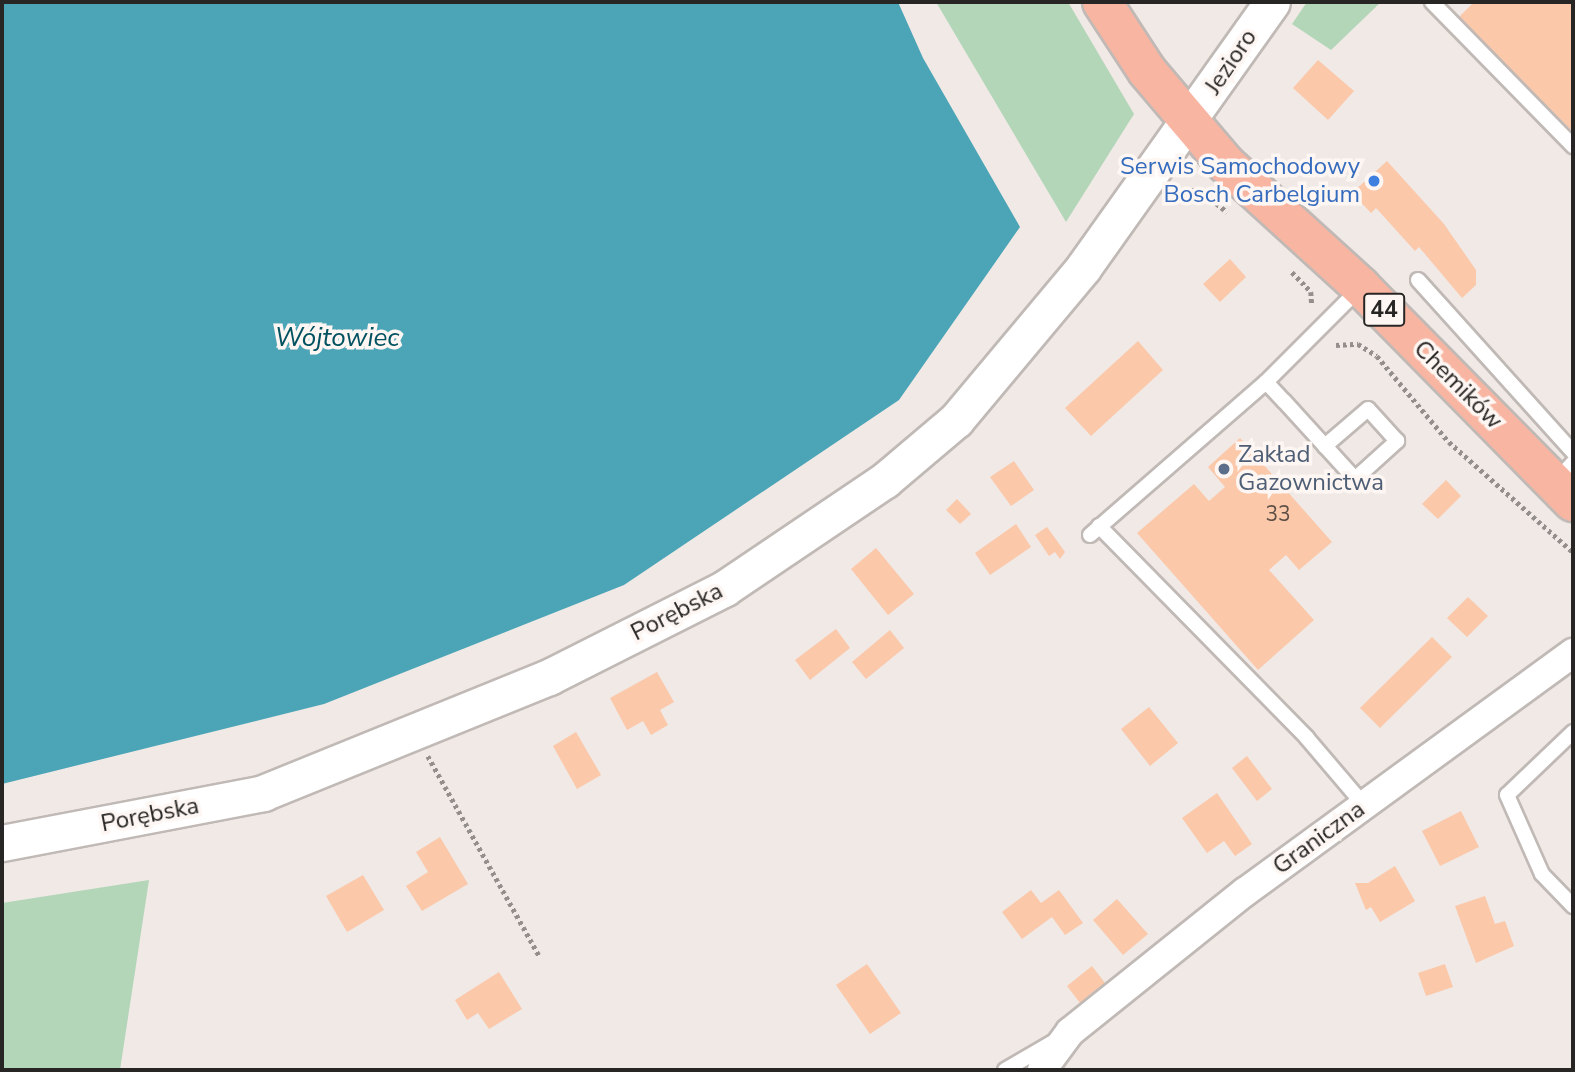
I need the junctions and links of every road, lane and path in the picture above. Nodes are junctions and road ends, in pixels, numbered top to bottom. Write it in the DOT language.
graph roads {
  1 [pos="1102,2"];
  2 [pos="1272,2"];
  3 [pos="1432,2"];
  4 [pos="1190,123"];
  5 [pos="1573,146"];
  6 [pos="1170,196"];
  7 [pos="1229,215"];
  8 [pos="1286,265"];
  9 [pos="1418,280"];
  10 [pos="1361,287"];
  11 [pos="1309,320"];
  12 [pos="1336,345"];
  13 [pos="1266,382"];
  14 [pos="1325,446"];
  15 [pos="1569,475"];
  16 [pos="1573,552"];
  17 [pos="1573,653"];
  18 [pos="416,731"];
  19 [pos="1573,732"];
  20 [pos="1364,805"];
  21 [pos="2,843"];
  22 [pos="1573,906"];
  23 [pos="540,957"];
  24 [pos="1070,1032"];
  25 [pos="1005,1070"];
  26 [pos="1042,1070"];
  1 -- 4 [label="main road, 44"];
  2 -- 4 [label="street, Jezioro"];
  3 -- 5 [label="lane"];
  4 -- 10 [label="main road, Chemików / 44"];
  4 -- 18 [label="street, Porębska"];
  6 -- 7 [label="path"];
  8 -- 11 [label="path"];
  9 -- 15 [label="lane"];
  10 -- 13 [label="lane"];
  10 -- 15 [label="main road, Chemików / 44"];
  12 -- 16 [label="path"];
  13 -- 14 [label="lane"];
  13 -- 20 [label="lane"];
  14 -- 14 [label="lane"];
  17 -- 20 [label="street, Graniczna"];
  18 -- 21 [label="street, Porębska"];
  18 -- 23 [label="path"];
  19 -- 22 [label="lane"];
  20 -- 24 [label="street, Graniczna"];
  24 -- 25 [label="lane, Graniczna"];
  24 -- 26 [label="street, Graniczna"];
}
